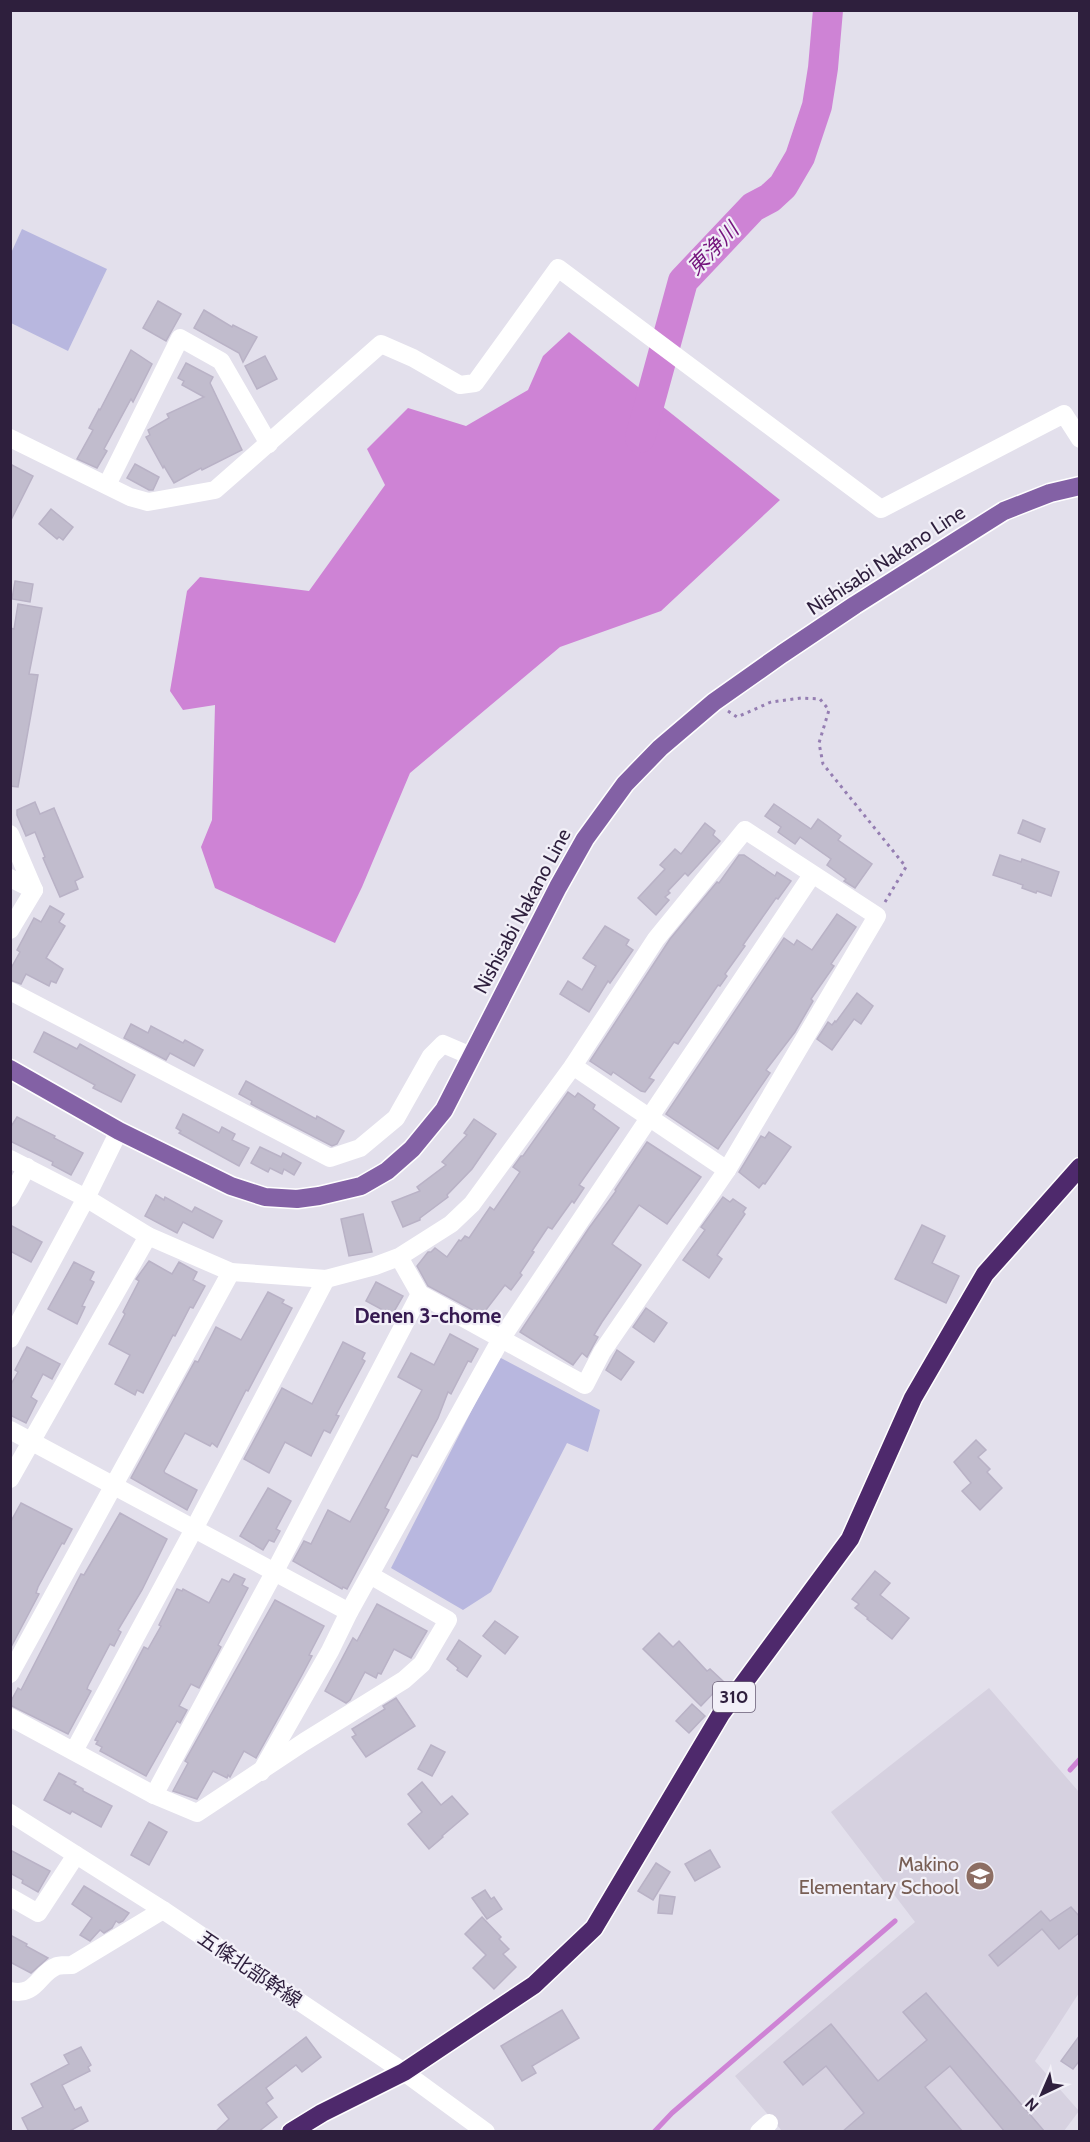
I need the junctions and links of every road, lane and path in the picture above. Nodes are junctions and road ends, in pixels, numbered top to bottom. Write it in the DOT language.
graph roads {
  1 [pos="10,438"];
  2 [pos="1080,439"];
  3 [pos="269,444"];
  4 [pos="107,485"];
  5 [pos="1080,486"];
  6 [pos="714,702"];
  7 [pos="10,834"];
  8 [pos="812,875"];
  9 [pos="10,878"];
  10 [pos="34,890"];
  11 [pos="877,916"];
  12 [pos="10,930"];
  13 [pos="10,991"];
  14 [pos="471,1056"];
  15 [pos="573,1066"];
  16 [pos="10,1069"];
  17 [pos="648,1119"];
  18 [pos="119,1131"];
  19 [pos="19,1163"];
  20 [pos="1080,1167"];
  21 [pos="727,1170"];
  22 [pos="10,1198"];
  23 [pos="86,1198"];
  24 [pos="148,1236"];
  25 [pos="399,1257"];
  26 [pos="231,1272"];
  27 [pos="326,1279"];
  28 [pos="420,1294"];
  29 [pos="10,1339"];
  30 [pos="501,1339"];
  31 [pos="10,1430"];
  32 [pos="31,1440"];
  33 [pos="10,1479"];
  34 [pos="113,1487"];
  35 [pos="194,1529"];
  36 [pos="275,1571"];
  37 [pos="370,1575"];
  38 [pos="349,1612"];
  39 [pos="10,1674"];
  40 [pos="10,1717"];
  41 [pos="74,1751"];
  42 [pos="261,1772"];
  43 [pos="154,1795"];
  44 [pos="10,1813"];
  45 [pos="76,1855"];
  46 [pos="10,1897"];
  47 [pos="163,1910"];
  48 [pos="10,1991"];
  49 [pos="404,2072"];
  50 [pos="291,2132"];
  51 [pos="486,2132"];
  1 -- 4 [label="street"];
  2 -- 3 [label="street"];
  3 -- 4 [label="street"];
  3 -- 4 [label="street"];
  5 -- 6 [label="main road, Nishisabi Nakano Line"];
  6 -- 11 [label="path"];
  6 -- 14 [label="main road, Nishisabi Nakano Line"];
  7 -- 10 [label="street"];
  8 -- 11 [label="street"];
  8 -- 15 [label="street"];
  8 -- 17 [label="street"];
  9 -- 10 [label="street"];
  10 -- 12 [label="street"];
  11 -- 21 [label="street"];
  13 -- 14 [label="street"];
  14 -- 18 [label="main road, Nishisabi Nakano Line"];
  15 -- 17 [label="street"];
  15 -- 25 [label="street"];
  16 -- 18 [label="main road, Nishisabi Nakano Line"];
  17 -- 21 [label="street"];
  17 -- 30 [label="street"];
  18 -- 23 [label="street"];
  19 -- 22 [label="street"];
  19 -- 23 [label="street"];
  20 -- 49 [label="highway, 310"];
  21 -- 30 [label="street"];
  23 -- 24 [label="street"];
  23 -- 29 [label="street"];
  24 -- 26 [label="street"];
  24 -- 32 [label="street"];
  25 -- 27 [label="street"];
  25 -- 28 [label="street"];
  26 -- 27 [label="street"];
  26 -- 34 [label="street"];
  27 -- 35 [label="street"];
  28 -- 30 [label="street"];
  28 -- 36 [label="street"];
  30 -- 37 [label="street"];
  31 -- 32 [label="street"];
  32 -- 33 [label="street"];
  32 -- 34 [label="street"];
  34 -- 35 [label="street"];
  34 -- 39 [label="street"];
  35 -- 36 [label="street"];
  35 -- 41 [label="street"];
  36 -- 38 [label="street"];
  36 -- 43 [label="street"];
  37 -- 38 [label="street"];
  37 -- 42 [label="street"];
  38 -- 42 [label="street"];
  40 -- 41 [label="street"];
  41 -- 43 [label="street"];
  42 -- 43 [label="street"];
  44 -- 45 [label="street, 五條北部幹線"];
  45 -- 46 [label="street"];
  45 -- 47 [label="street, 五條北部幹線"];
  47 -- 48 [label="street"];
  47 -- 49 [label="street, 五條北部幹線"];
  49 -- 50 [label="highway, 310"];
  49 -- 51 [label="street, 五條北部幹線"];
}
